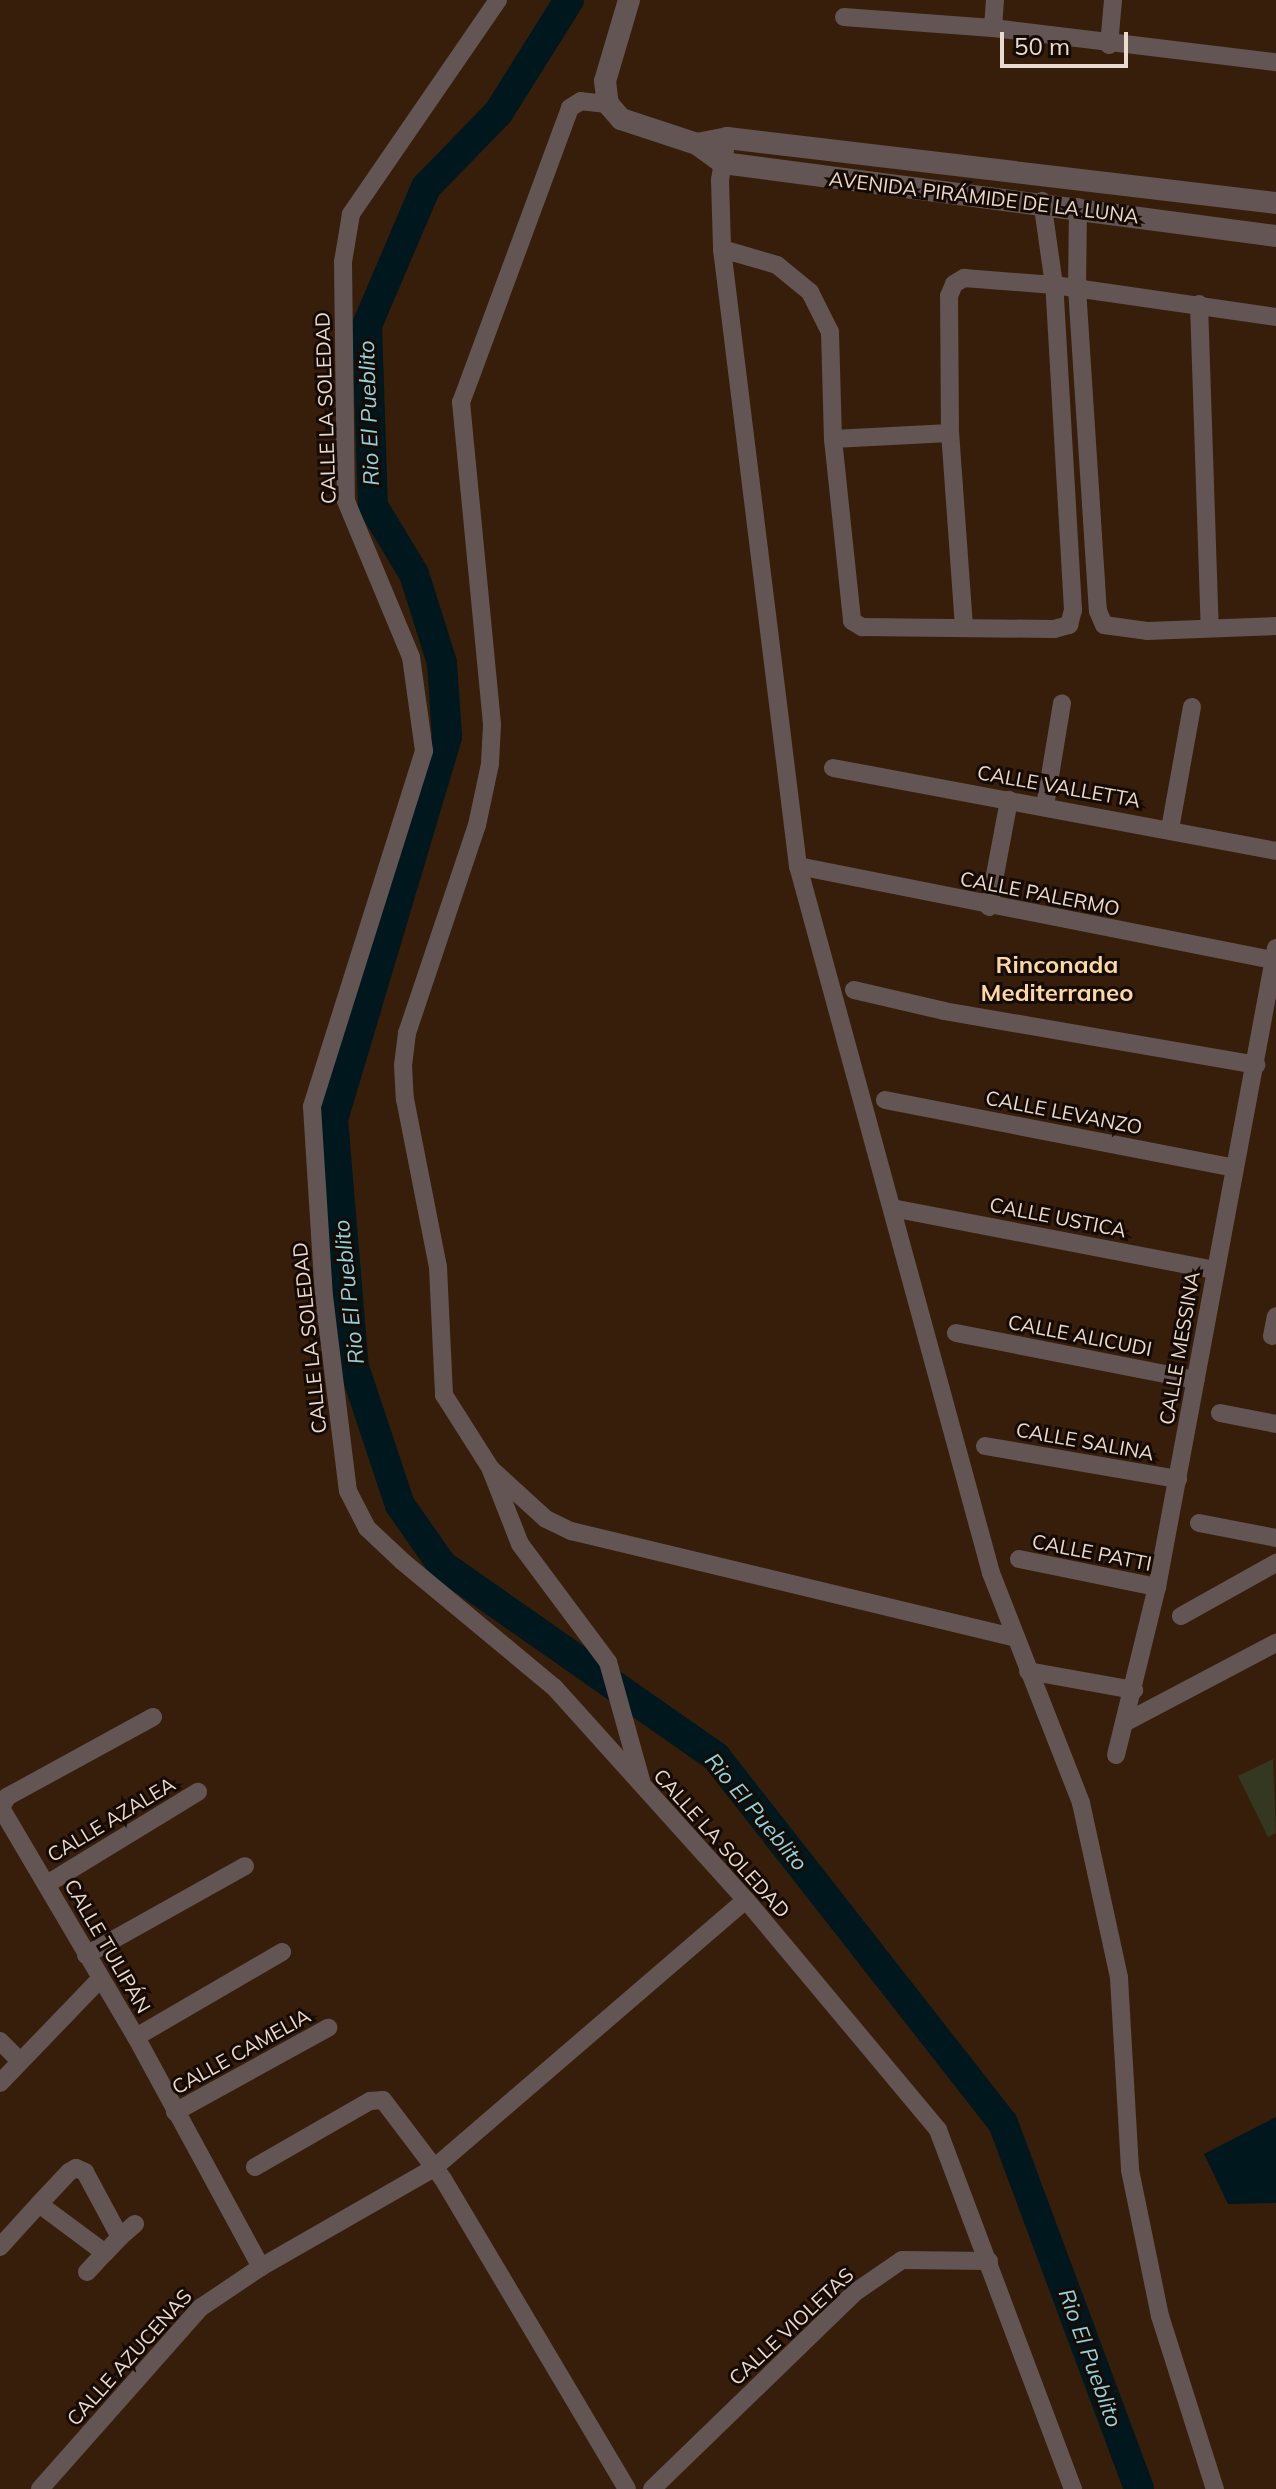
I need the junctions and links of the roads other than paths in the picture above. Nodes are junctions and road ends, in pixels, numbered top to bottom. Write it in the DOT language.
graph roads {
  1 [pos="498,0"];
  2 [pos="629,0"];
  3 [pos="995,0"];
  4 [pos="1113,0"];
  5 [pos="844,17"];
  6 [pos="993,28"];
  7 [pos="1109,45"];
  8 [pos="1276,62"];
  9 [pos="608,104"];
  10 [pos="727,138"];
  11 [pos="697,144"];
  12 [pos="830,151"];
  13 [pos="723,163"];
  14 [pos="825,178"];
  15 [pos="1042,201"];
  16 [pos="1276,203"];
  17 [pos="1078,207"];
  18 [pos="1276,236"];
  19 [pos="722,249"];
  20 [pos="1054,285"];
  21 [pos="1077,288"];
  22 [pos="1199,304"];
  23 [pos="1276,317"];
  24 [pos="950,433"];
  25 [pos="833,439"];
  26 [pos="1276,626"];
  27 [pos="964,627"];
  28 [pos="1210,628"];
  29 [pos="1062,703"];
  30 [pos="1192,707"];
  31 [pos="833,768"];
  32 [pos="1009,800"];
  33 [pos="1045,806"];
  34 [pos="1170,829"];
  35 [pos="1276,851"];
  36 [pos="798,866"];
  37 [pos="989,907"];
  38 [pos="1275,954"];
  39 [pos="854,990"];
  40 [pos="1256,1065"];
  41 [pos="885,1100"];
  42 [pos="1234,1168"];
  43 [pos="892,1208"];
  44 [pos="1215,1270"];
  45 [pos="1276,1316"];
  46 [pos="956,1333"];
  47 [pos="1272,1336"];
  48 [pos="1195,1380"];
  49 [pos="1220,1413"];
  50 [pos="1276,1424"];
  51 [pos="985,1446"];
  52 [pos="491,1469"];
  53 [pos="1178,1479"];
  54 [pos="1199,1523"];
  55 [pos="1276,1538"];
  56 [pos="1019,1559"];
  57 [pos="1276,1563"];
  58 [pos="1157,1587"];
  59 [pos="1181,1616"];
  60 [pos="1016,1638"];
  61 [pos="1276,1643"];
  62 [pos="1028,1671"];
  63 [pos="1134,1690"];
  64 [pos="153,1717"];
  65 [pos="1124,1723"];
  66 [pos="1116,1755"];
  67 [pos="642,1787"];
  68 [pos="198,1792"];
  69 [pos="245,1866"];
  70 [pos="47,1884"];
  71 [pos="746,1900"];
  72 [pos="282,1952"];
  73 [pos="86,1955"];
  74 [pos="100,1979"];
  75 [pos="328,2028"];
  76 [pos="136,2037"];
  77 [pos="0,2041"];
  78 [pos="20,2061"];
  79 [pos="0,2083"];
  80 [pos="175,2112"];
  81 [pos="255,2167"];
  82 [pos="434,2168"];
  83 [pos="39,2204"];
  84 [pos="135,2224"];
  85 [pos="120,2237"];
  86 [pos="0,2247"];
  87 [pos="105,2253"];
  88 [pos="989,2261"];
  89 [pos="261,2267"];
  90 [pos="87,2272"];
  91 [pos="40,2489"];
  92 [pos="627,2489"];
  93 [pos="652,2489"];
  94 [pos="1073,2489"];
  95 [pos="1215,2489"];
  1 -- 67 [label="street, CALLE LA SOLEDAD"];
  2 -- 9 [label="street"];
  3 -- 6 [label="street"];
  4 -- 7 [label="street"];
  5 -- 6 [label="street"];
  6 -- 7 [label="street"];
  7 -- 8 [label="street"];
  9 -- 11 [label="street, AVENIDA PIRÁMIDE DE LA LUNA"];
  9 -- 52 [label="street"];
  10 -- 11 [label="street, AVENIDA PIRÁMIDE DE LA LUNA"];
  10 -- 12 [label="street, AVENIDA PIRÁMIDE DE LA LUNA"];
  10 -- 13 [label="street"];
  11 -- 13 [label="street, AVENIDA PIRÁMIDE DE LA LUNA"];
  12 -- 14 [label="street"];
  12 -- 16 [label="street, AVENIDA PIRÁMIDE DE LA LUNA"];
  13 -- 14 [label="street, AVENIDA PIRÁMIDE DE LA LUNA"];
  13 -- 19 [label="street"];
  14 -- 15 [label="street, AVENIDA PIRÁMIDE DE LA LUNA"];
  15 -- 17 [label="street, AVENIDA PIRÁMIDE DE LA LUNA"];
  15 -- 20 [label="street"];
  17 -- 18 [label="street, AVENIDA PIRÁMIDE DE LA LUNA"];
  17 -- 21 [label="street"];
  19 -- 25 [label="street"];
  19 -- 36 [label="street"];
  20 -- 21 [label="street"];
  20 -- 24 [label="street"];
  20 -- 27 [label="street"];
  21 -- 22 [label="street"];
  21 -- 28 [label="street"];
  22 -- 23 [label="street"];
  22 -- 28 [label="street"];
  24 -- 25 [label="street"];
  24 -- 27 [label="street"];
  25 -- 27 [label="street"];
  26 -- 28 [label="street"];
  29 -- 33 [label="street"];
  30 -- 34 [label="street"];
  31 -- 32 [label="street, CALLE VALLETTA"];
  32 -- 33 [label="street, CALLE VALLETTA"];
  32 -- 37 [label="street"];
  33 -- 34 [label="street, CALLE VALLETTA"];
  34 -- 35 [label="street, CALLE VALLETTA"];
  36 -- 37 [label="street, CALLE PALERMO"];
  36 -- 43 [label="street"];
  37 -- 38 [label="street, CALLE PALERMO"];
  38 -- 40 [label="street, CALLE MESSINA"];
  39 -- 40 [label="street"];
  40 -- 42 [label="street, CALLE MESSINA"];
  41 -- 42 [label="street, CALLE LEVANZO"];
  42 -- 44 [label="street, CALLE MESSINA"];
  43 -- 44 [label="street, CALLE USTICA"];
  43 -- 60 [label="street"];
  44 -- 48 [label="street, CALLE MESSINA"];
  45 -- 47 [label="street"];
  46 -- 48 [label="street, CALLE ALICUDI"];
  48 -- 53 [label="street, CALLE MESSINA"];
  49 -- 50 [label="street"];
  51 -- 53 [label="street, CALLE SALINA"];
  52 -- 60 [label="street"];
  52 -- 67 [label="street"];
  53 -- 58 [label="street, CALLE MESSINA"];
  54 -- 55 [label="street"];
  56 -- 58 [label="street, CALLE PATTI"];
  57 -- 59 [label="street"];
  58 -- 63 [label="street, CALLE MESSINA"];
  60 -- 62 [label="street"];
  61 -- 65 [label="street"];
  62 -- 63 [label="street"];
  62 -- 95 [label="street"];
  63 -- 65 [label="street, CALLE MESSINA"];
  64 -- 70 [label="street, CALLE TULIPÁN"];
  65 -- 66 [label="street, CALLE MESSINA"];
  67 -- 71 [label="street, CALLE LA SOLEDAD"];
  68 -- 70 [label="street, CALLE AZALEA"];
  69 -- 73 [label="street"];
  70 -- 73 [label="street, CALLE TULIPÁN"];
  71 -- 82 [label="street, CALLE AZUCENAS"];
  71 -- 88 [label="street, CALLE LA SOLEDAD"];
  72 -- 76 [label="street"];
  73 -- 74 [label="street, CALLE TULIPÁN"];
  74 -- 76 [label="street, CALLE TULIPÁN"];
  74 -- 78 [label="street"];
  75 -- 80 [label="street, CALLE CAMELIA"];
  76 -- 80 [label="street, CALLE TULIPÁN"];
  77 -- 78 [label="street"];
  78 -- 79 [label="street"];
  80 -- 89 [label="street, CALLE TULIPÁN"];
  81 -- 82 [label="street"];
  82 -- 89 [label="street, CALLE AZUCENAS"];
  82 -- 92 [label="street"];
  83 -- 85 [label="street"];
  83 -- 86 [label="street"];
  83 -- 87 [label="street"];
  84 -- 85 [label="street"];
  85 -- 87 [label="street"];
  87 -- 90 [label="street"];
  88 -- 93 [label="street, CALLE VIOLETAS"];
  88 -- 94 [label="street, CALLE LA SOLEDAD"];
  89 -- 91 [label="street, CALLE AZUCENAS"];
}
